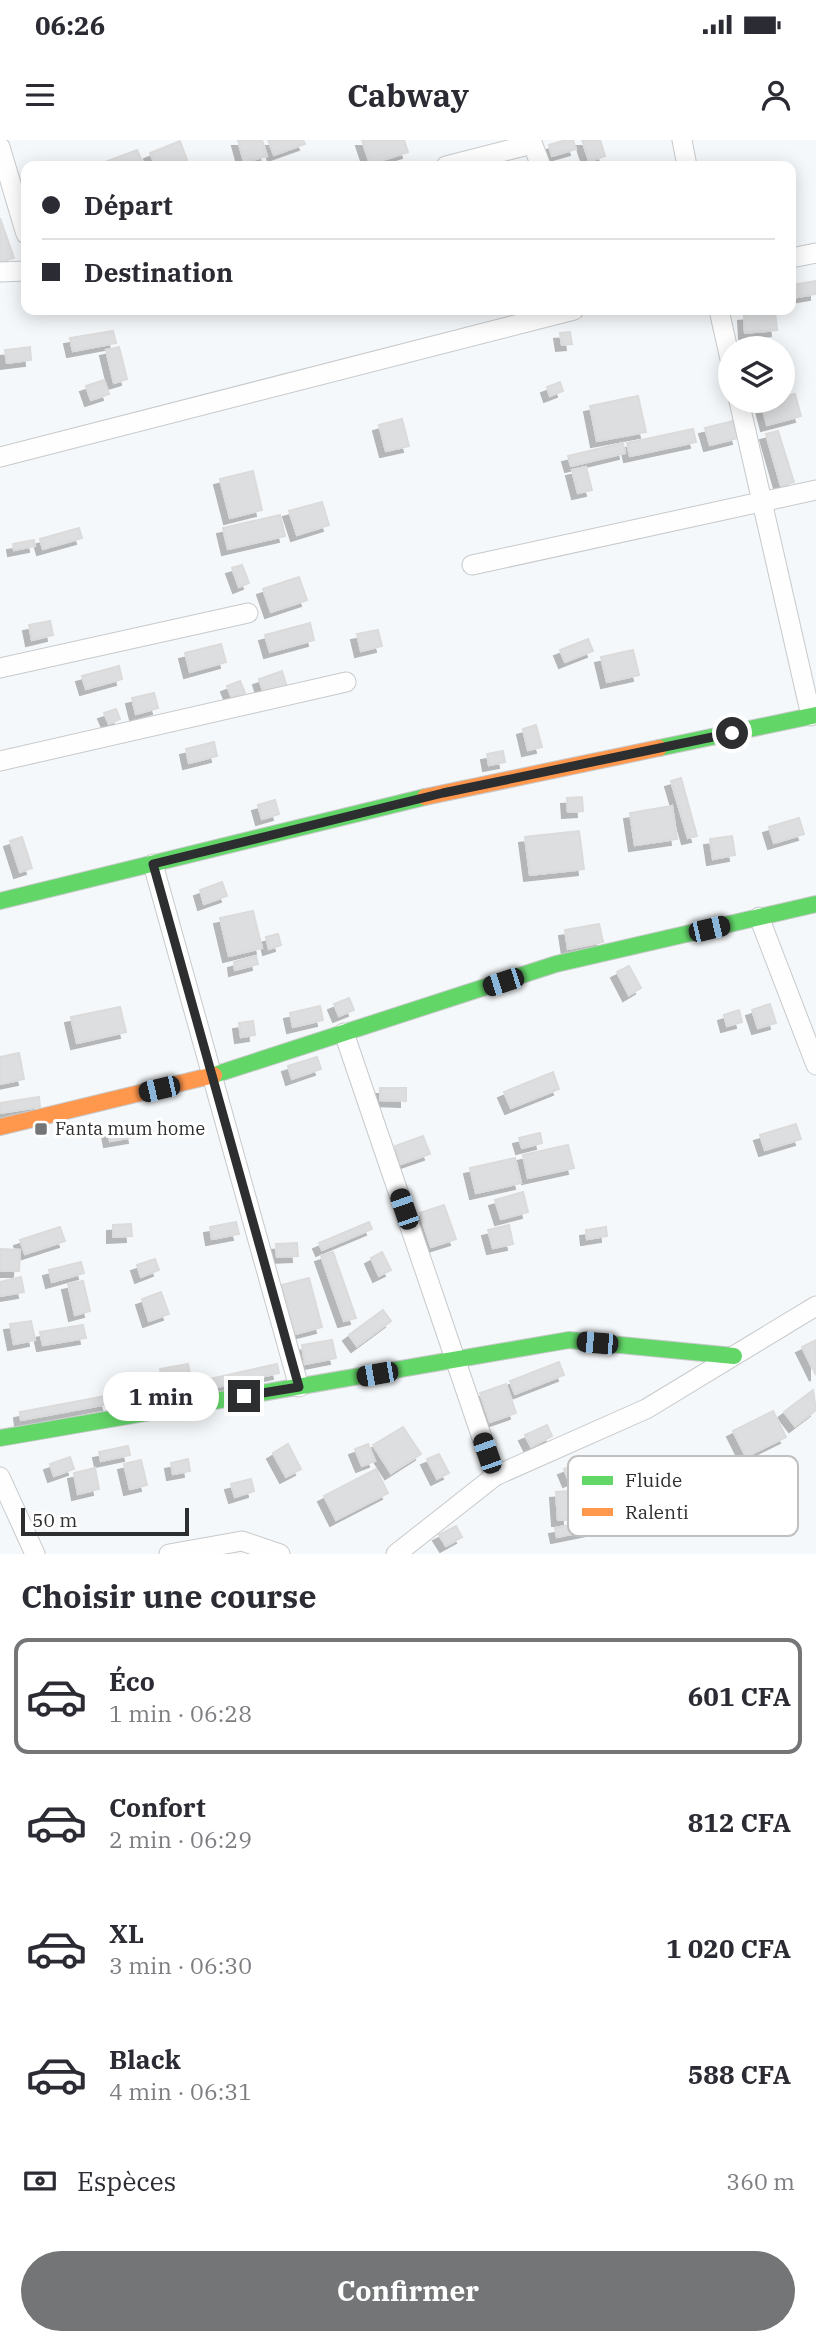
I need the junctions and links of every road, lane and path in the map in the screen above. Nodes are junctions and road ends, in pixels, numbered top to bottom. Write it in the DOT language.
graph roads {
  1 [pos="682,140"];
  2 [pos="532,142"];
  3 [pos="0,147"];
  4 [pos="464,161"];
  5 [pos="539,161"];
  6 [pos="686,161"];
  7 [pos="21,217"];
  8 [pos="816,253"];
  9 [pos="796,257"];
  10 [pos="21,271"];
  11 [pos="0,272"];
  12 [pos="555,315"];
  13 [pos="720,315"];
  14 [pos="725,336"];
  15 [pos="742,413"];
  16 [pos="0,457"];
  17 [pos="816,490"];
  18 [pos="762,502"];
  19 [pos="472,565"];
  20 [pos="248,613"];
  21 [pos="0,668"];
  22 [pos="346,682"];
  23 [pos="813,716"];
  24 [pos="0,761"];
  25 [pos="153,864"];
  26 [pos="0,901"];
  27 [pos="816,904"];
  28 [pos="759,917"];
  29 [pos="344,1033"];
  30 [pos="816,1065"];
  31 [pos="212,1076"];
  32 [pos="0,1127"];
  33 [pos="816,1306"];
  34 [pos="734,1356"];
  35 [pos="456,1360"];
  36 [pos="299,1387"];
  37 [pos="0,1438"];
  38 [pos="495,1476"];
  39 [pos="0,1477"];
  40 [pos="34,1554"];
  41 [pos="169,1554"];
  42 [pos="280,1554"];
  43 [pos="396,1554"];
  1 -- 6 [label="street"];
  2 -- 4 [label="street"];
  2 -- 5 [label="street"];
  3 -- 7 [label="street"];
  8 -- 9 [label="street"];
  10 -- 11 [label="street"];
  12 -- 16 [label="street"];
  13 -- 14 [label="street"];
  15 -- 18 [label="street"];
  17 -- 18 [label="street"];
  18 -- 19 [label="street"];
  18 -- 23 [label="street"];
  20 -- 21 [label="street"];
  22 -- 24 [label="street"];
  23 -- 25 [label="street"];
  25 -- 26 [label="street"];
  25 -- 31 [label="street"];
  27 -- 28 [label="street"];
  28 -- 29 [label="street"];
  28 -- 30 [label="street"];
  29 -- 31 [label="street"];
  29 -- 35 [label="street"];
  31 -- 32 [label="street"];
  31 -- 36 [label="street"];
  33 -- 34 [label="street"];
  34 -- 35 [label="street"];
  34 -- 38 [label="street"];
  35 -- 36 [label="street"];
  35 -- 38 [label="street"];
  36 -- 37 [label="street"];
  38 -- 43 [label="street"];
  39 -- 40 [label="street"];
  41 -- 42 [label="street"];
}
